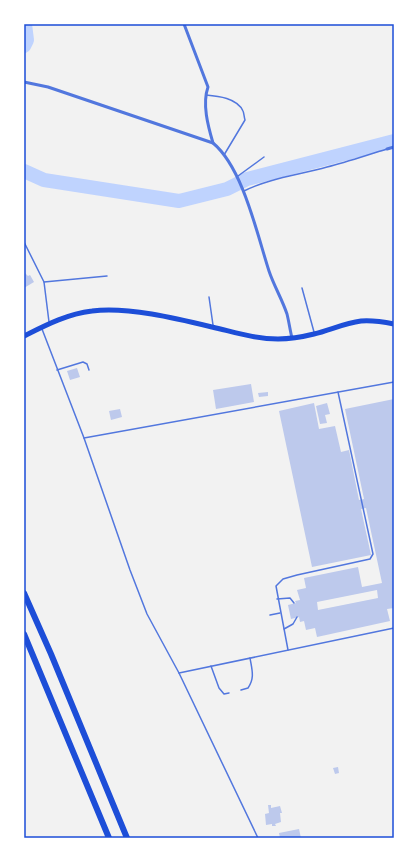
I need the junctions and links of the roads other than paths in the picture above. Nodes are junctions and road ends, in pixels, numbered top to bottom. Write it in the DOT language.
graph roads {
  1 [pos="184,24"];
  2 [pos="24,82"];
  3 [pos="206,95"];
  4 [pos="213,143"];
  5 [pos="394,147"];
  6 [pos="387,149"];
  7 [pos="224,155"];
  8 [pos="264,156"];
  9 [pos="237,178"];
  10 [pos="244,191"];
  11 [pos="24,242"];
  12 [pos="107,276"];
  13 [pos="44,282"];
  14 [pos="302,288"];
  15 [pos="209,297"];
  16 [pos="50,323"];
  17 [pos="394,324"];
  18 [pos="41,327"];
  19 [pos="213,327"];
  20 [pos="314,334"];
  21 [pos="24,336"];
  22 [pos="292,338"];
  23 [pos="57,370"];
  24 [pos="89,370"];
  25 [pos="394,382"];
  26 [pos="338,392"];
  27 [pos="84,438"];
  28 [pos="24,593"];
  29 [pos="277,599"];
  30 [pos="294,603"];
  31 [pos="280,613"];
  32 [pos="270,615"];
  33 [pos="297,617"];
  34 [pos="394,628"];
  35 [pos="284,629"];
  36 [pos="24,634"];
  37 [pos="288,650"];
  38 [pos="250,658"];
  39 [pos="211,666"];
  40 [pos="179,673"];
  41 [pos="241,690"];
  42 [pos="229,693"];
  43 [pos="109,838"];
  44 [pos="127,838"];
  45 [pos="258,838"];
  1 -- 3 [label="street"];
  2 -- 4 [label="street"];
  3 -- 4 [label="street"];
  3 -- 7 [label="lane"];
  4 -- 7 [label="street"];
  5 -- 6 [label="street"];
  6 -- 10 [label="lane"];
  7 -- 9 [label="street"];
  8 -- 9 [label="lane"];
  9 -- 10 [label="street"];
  10 -- 22 [label="street"];
  11 -- 13 [label="lane"];
  12 -- 13 [label="lane"];
  13 -- 16 [label="lane"];
  14 -- 20 [label="lane"];
  15 -- 19 [label="lane"];
  16 -- 18 [label="main road"];
  16 -- 19 [label="main road"];
  17 -- 20 [label="main road"];
  18 -- 21 [label="main road"];
  18 -- 23 [label="lane"];
  19 -- 22 [label="main road"];
  20 -- 22 [label="main road"];
  23 -- 24 [label="lane"];
  23 -- 27 [label="lane"];
  25 -- 26 [label="lane"];
  26 -- 27 [label="lane"];
  26 -- 29 [label="lane"];
  27 -- 40 [label="lane"];
  28 -- 44 [label="highway"];
  29 -- 30 [label="lane"];
  29 -- 31 [label="lane"];
  31 -- 32 [label="lane"];
  31 -- 35 [label="lane"];
  33 -- 35 [label="lane"];
  34 -- 37 [label="lane"];
  35 -- 37 [label="lane"];
  36 -- 43 [label="highway"];
  37 -- 38 [label="lane"];
  38 -- 39 [label="lane"];
  38 -- 41 [label="lane"];
  39 -- 40 [label="lane"];
  39 -- 42 [label="lane"];
  40 -- 45 [label="lane"];
}
